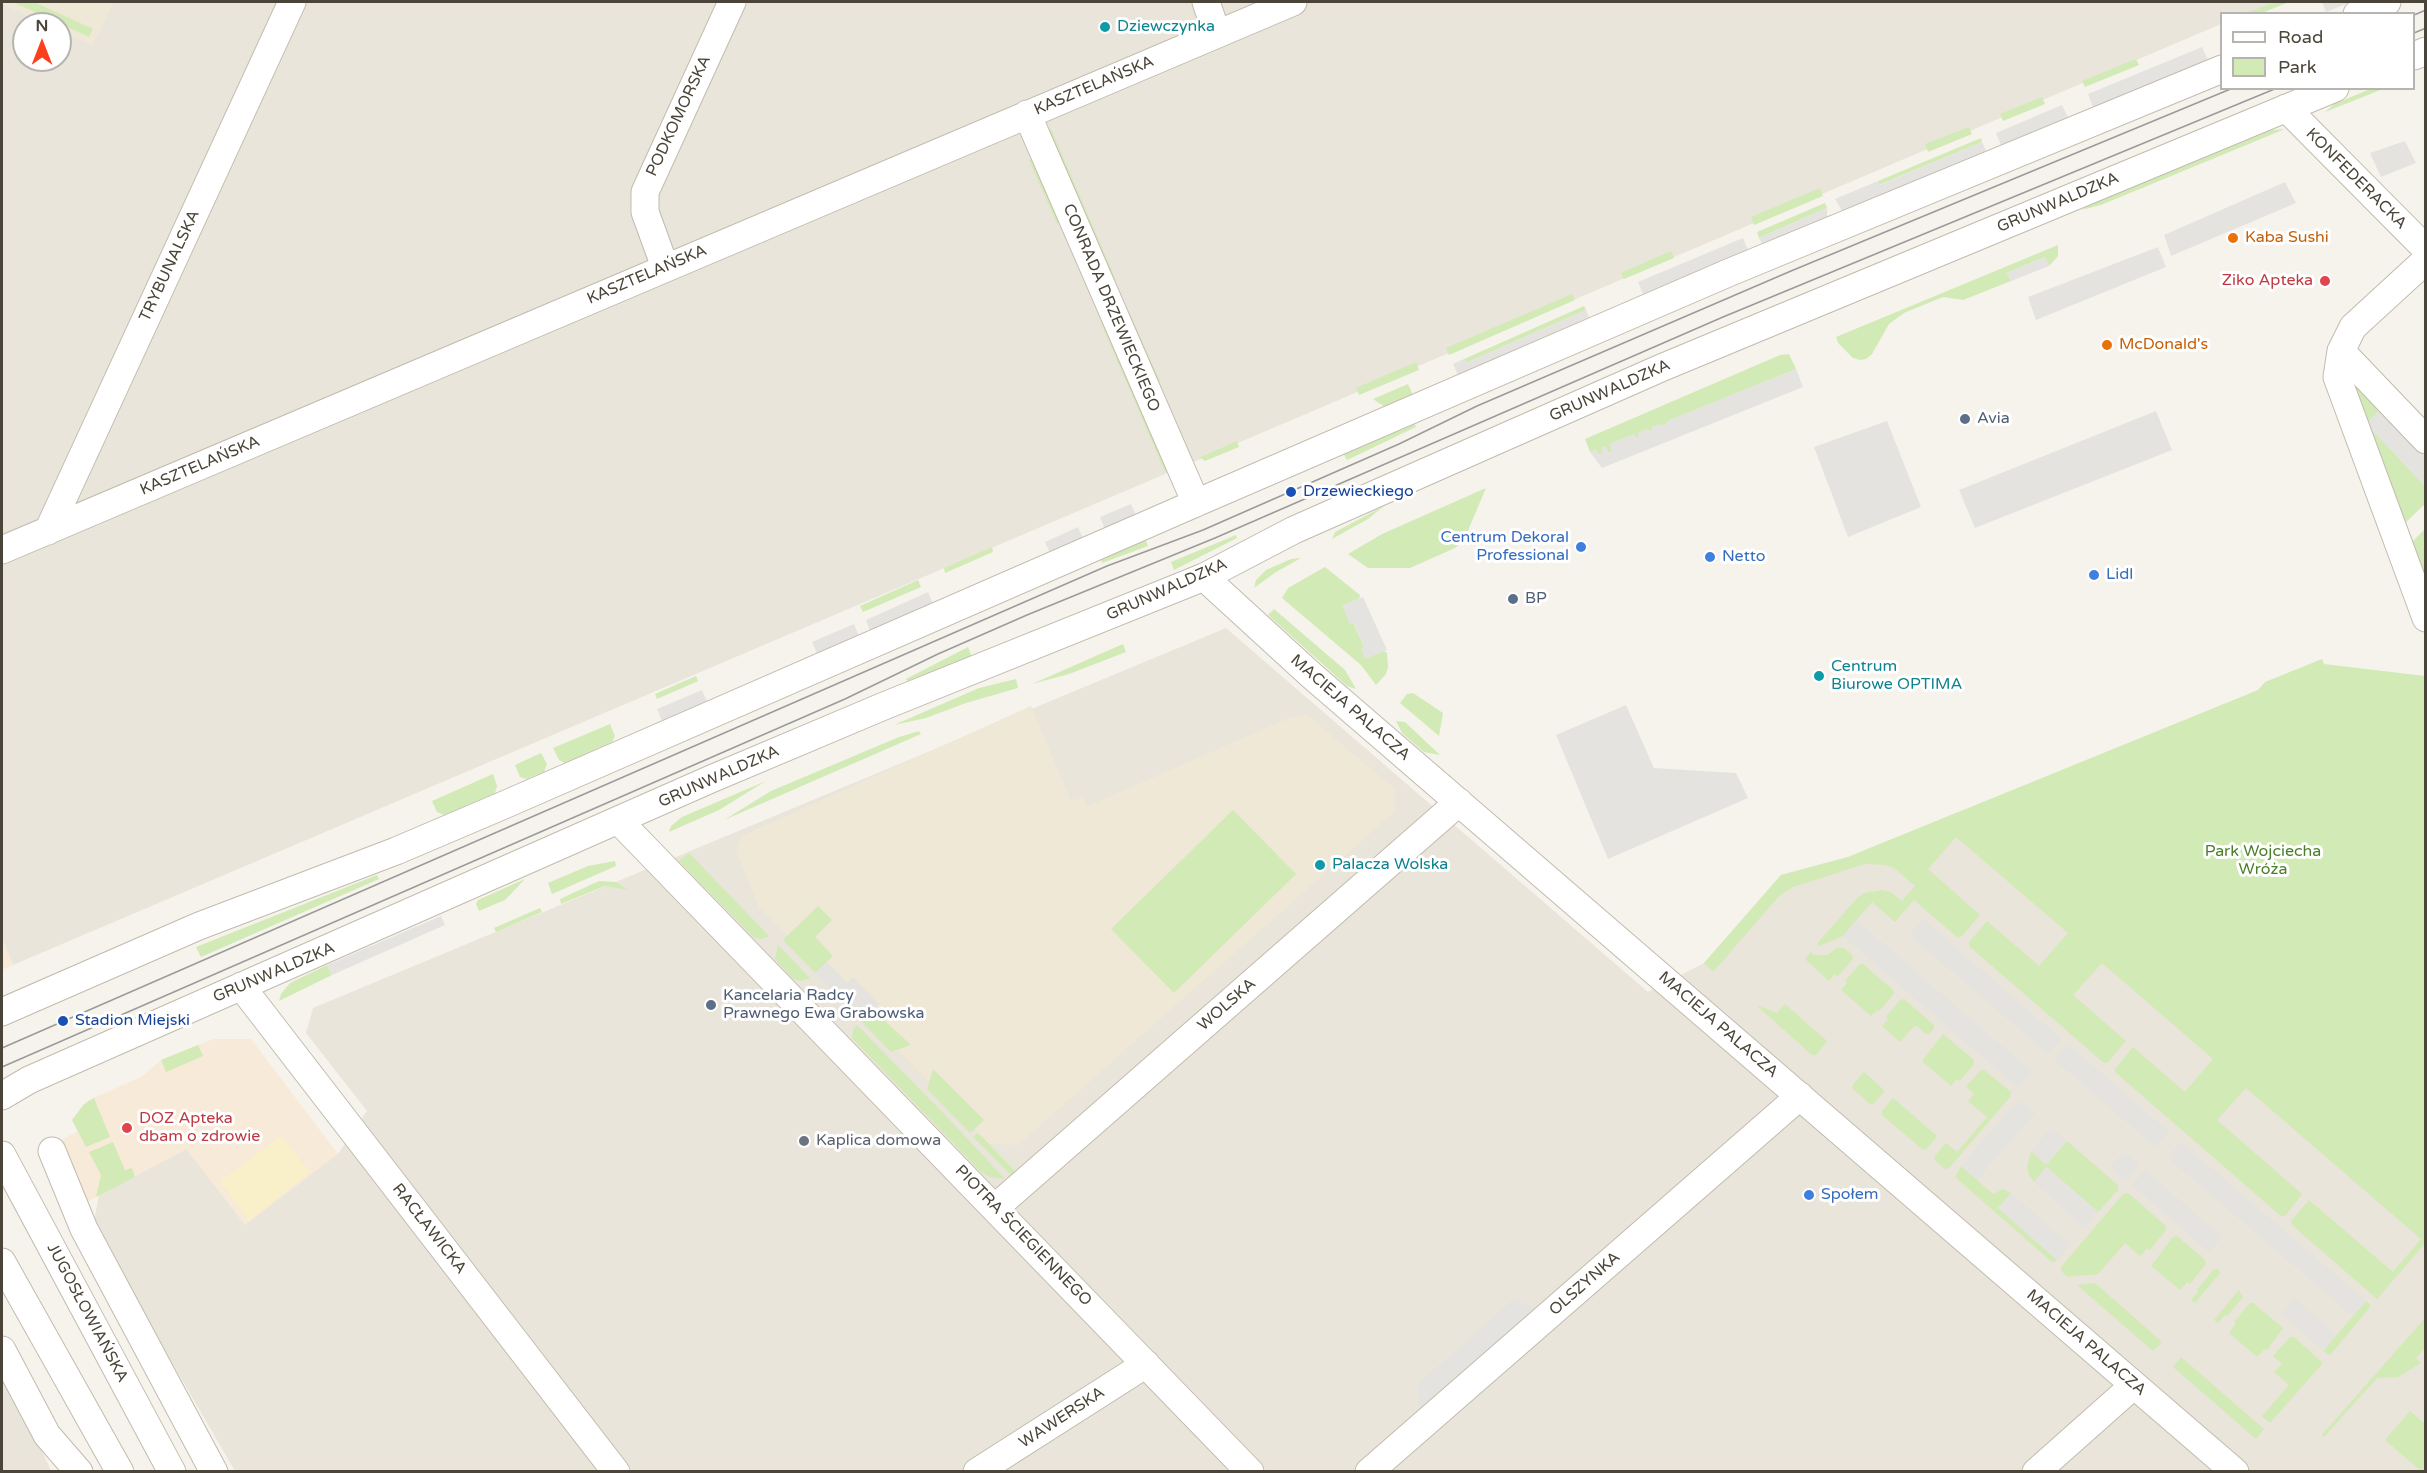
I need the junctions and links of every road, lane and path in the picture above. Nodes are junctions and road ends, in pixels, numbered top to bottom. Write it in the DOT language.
graph roads {
  1 [pos="292,2"];
  2 [pos="732,2"];
  3 [pos="1206,2"];
  4 [pos="1293,2"];
  5 [pos="2387,2"];
  6 [pos="2362,12"];
  7 [pos="1217,34"];
  8 [pos="2220,70"];
  9 [pos="2330,90"];
  10 [pos="2286,108"];
  11 [pos="1027,114"];
  12 [pos="2426,249"];
  13 [pos="2426,260"];
  14 [pos="665,267"];
  15 [pos="2341,351"];
  16 [pos="2426,440"];
  17 [pos="1196,502"];
  18 [pos="48,531"];
  19 [pos="2,550"];
  20 [pos="1204,577"];
  21 [pos="2426,618"];
  22 [pos="1459,802"];
  23 [pos="619,821"];
  24 [pos="241,986"];
  25 [pos="2,1012"];
  26 [pos="2,1096"];
  27 [pos="1800,1096"];
  28 [pos="51,1150"];
  29 [pos="2,1155"];
  30 [pos="996,1207"];
  31 [pos="2,1262"];
  32 [pos="2,1350"];
  33 [pos="1146,1364"];
  34 [pos="2134,1385"];
  35 [pos="79,1472"];
  36 [pos="120,1472"];
  37 [pos="171,1472"];
  38 [pos="214,1472"];
  39 [pos="616,1472"];
  40 [pos="977,1472"];
  41 [pos="1250,1472"];
  42 [pos="1369,1472"];
  43 [pos="2036,1472"];
  44 [pos="2235,1472"];
  1 -- 18 [label="street, TRYBUNALSKA"];
  2 -- 14 [label="street, PODKOMORSKA"];
  3 -- 7 [label="street"];
  4 -- 7 [label="street, KASZTELAŃSKA"];
  5 -- 6 [label="street"];
  7 -- 11 [label="street, KASZTELAŃSKA"];
  8 -- 17 [label="street"];
  9 -- 10 [label="street, GRUNWALDZKA"];
  10 -- 12 [label="street, KONFEDERACKA"];
  10 -- 20 [label="street, GRUNWALDZKA"];
  11 -- 14 [label="street, KASZTELAŃSKA"];
  11 -- 17 [label="street, CONRADA DRZEWIECKIEGO"];
  13 -- 15 [label="street"];
  14 -- 18 [label="street, KASZTELAŃSKA"];
  15 -- 16 [label="street"];
  15 -- 21 [label="street"];
  17 -- 25 [label="street"];
  18 -- 19 [label="street, KASZTELAŃSKA"];
  20 -- 22 [label="street, MACIEJA PALACZA"];
  20 -- 23 [label="street, GRUNWALDZKA"];
  22 -- 27 [label="street, MACIEJA PALACZA"];
  22 -- 30 [label="street, WOLSKA"];
  23 -- 24 [label="street, GRUNWALDZKA"];
  23 -- 30 [label="street, PIOTRA ŚCIEGIENNEGO"];
  24 -- 26 [label="street, GRUNWALDZKA"];
  24 -- 39 [label="street, RACŁAWICKA"];
  27 -- 34 [label="street, MACIEJA PALACZA"];
  27 -- 42 [label="street, OLSZYNKA"];
  28 -- 38 [label="street"];
  29 -- 37 [label="street, JUGOSŁOWIAŃSKA"];
  30 -- 33 [label="street, PIOTRA ŚCIEGIENNEGO"];
  31 -- 36 [label="street"];
  32 -- 35 [label="street"];
  33 -- 40 [label="street, WAWERSKA"];
  33 -- 41 [label="street, PIOTRA ŚCIEGIENNEGO"];
  34 -- 43 [label="street"];
  34 -- 44 [label="street, MACIEJA PALACZA"];
}
